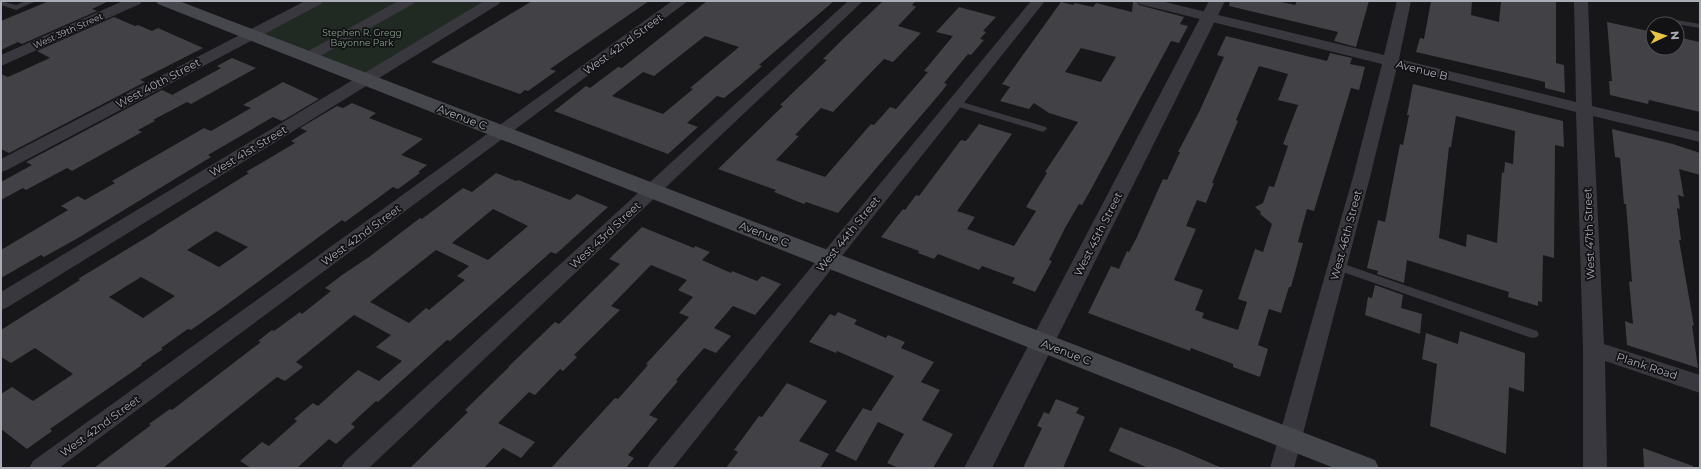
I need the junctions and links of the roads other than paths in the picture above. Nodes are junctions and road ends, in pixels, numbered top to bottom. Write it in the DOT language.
graph roads {
  1 [pos="32,1"];
  2 [pos="135,1"];
  3 [pos="164,1"];
  4 [pos="316,1"];
  5 [pos="408,1"];
  6 [pos="494,1"];
  7 [pos="681,1"];
  8 [pos="856,1"];
  9 [pos="1038,1"];
  10 [pos="1144,1"];
  11 [pos="1404,1"];
  12 [pos="1581,1"];
  13 [pos="1,3"];
  14 [pos="1213,9"];
  15 [pos="1685,23"];
  16 [pos="1700,26"];
  17 [pos="251,35"];
  18 [pos="308,57"];
  19 [pos="1,62"];
  20 [pos="1391,62"];
  21 [pos="366,79"];
  22 [pos="955,102"];
  23 [pos="1584,109"];
  24 [pos="1043,129"];
  25 [pos="501,133"];
  26 [pos="1700,137"];
  27 [pos="1,166"];
  28 [pos="652,191"];
  29 [pos="828,259"];
  30 [pos="1338,266"];
  31 [pos="1,302"];
  32 [pos="1533,334"];
  33 [pos="1042,342"];
  34 [pos="1594,349"];
  35 [pos="1700,384"];
  36 [pos="1289,438"];
  37 [pos="42,468"];
  38 [pos="353,468"];
  39 [pos="659,468"];
  40 [pos="978,468"];
  41 [pos="1282,468"];
  42 [pos="1365,468"];
  43 [pos="1595,468"];
  1 -- 13 [label="lane"];
  2 -- 19 [label="street, West 39th Street"];
  3 -- 17 [label="main road, Avenue C"];
  4 -- 17 [label="street, West 40th Street"];
  5 -- 18 [label="street"];
  6 -- 21 [label="street, West 41st Street"];
  7 -- 25 [label="street, West 42nd Street"];
  8 -- 28 [label="street, West 43rd Street"];
  9 -- 22 [label="street, West 44th Street"];
  10 -- 14 [label="street, Avenue B"];
  11 -- 20 [label="street, West 46th Street"];
  12 -- 23 [label="street, West 47th Street"];
  14 -- 20 [label="street, Avenue B"];
  14 -- 33 [label="street, West 45th Street"];
  15 -- 16 [label="lane"];
  17 -- 18 [label="main road, Avenue C"];
  17 -- 27 [label="street, West 40th Street"];
  18 -- 21 [label="main road, Avenue C"];
  20 -- 23 [label="street, Avenue B"];
  20 -- 30 [label="street, West 46th Street"];
  21 -- 25 [label="main road, Avenue C"];
  21 -- 31 [label="street, West 41st Street"];
  22 -- 24 [label="lane"];
  22 -- 29 [label="street, West 44th Street"];
  23 -- 26 [label="street, Avenue B"];
  23 -- 34 [label="street, West 47th Street"];
  25 -- 28 [label="main road, Avenue C"];
  25 -- 37 [label="street, West 42nd Street"];
  28 -- 29 [label="main road, Avenue C"];
  28 -- 38 [label="street, West 43rd Street"];
  29 -- 33 [label="main road, Avenue C"];
  29 -- 39 [label="street, West 44th Street"];
  30 -- 32 [label="lane"];
  30 -- 36 [label="street, West 46th Street"];
  33 -- 36 [label="main road, Avenue C"];
  33 -- 40 [label="street, West 45th Street"];
  34 -- 35 [label="street, Plank Road"];
  34 -- 43 [label="street, West 47th Street"];
  36 -- 41 [label="street, West 46th Street"];
  36 -- 42 [label="main road, Avenue C"];
}
